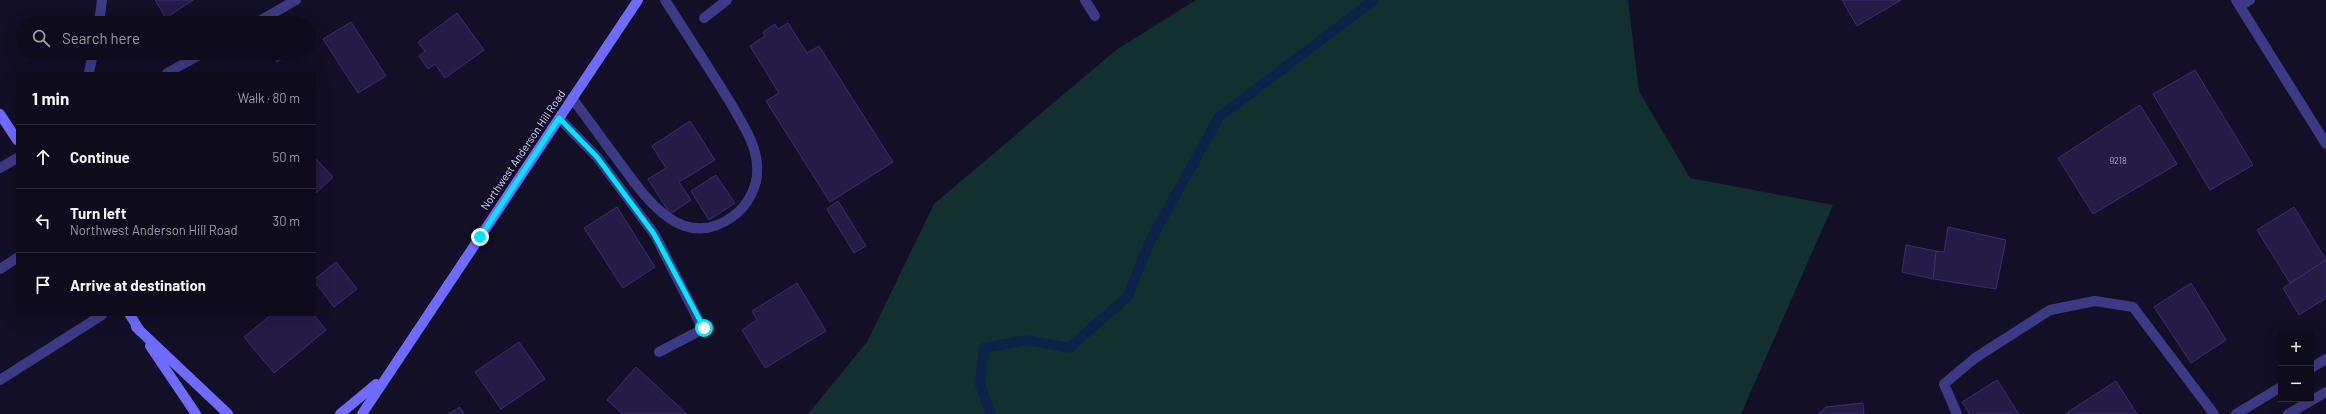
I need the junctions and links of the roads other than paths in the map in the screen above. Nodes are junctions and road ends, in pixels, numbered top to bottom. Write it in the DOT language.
graph roads {
  1 [pos="102,0"];
  2 [pos="296,0"];
  3 [pos="638,0"];
  4 [pos="665,0"];
  5 [pos="727,0"];
  6 [pos="1085,0"];
  7 [pos="2250,0"];
  8 [pos="2238,3"];
  9 [pos="100,16"];
  10 [pos="268,16"];
  11 [pos="1095,16"];
  12 [pos="704,18"];
  13 [pos="92,60"];
  14 [pos="190,60"];
  15 [pos="89,72"];
  16 [pos="169,72"];
  17 [pos="572,98"];
  18 [pos="0,114"];
  19 [pos="559,118"];
  20 [pos="16,138"];
  21 [pos="2326,144"];
  22 [pos="16,159"];
  23 [pos="0,168"];
  24 [pos="16,259"];
  25 [pos="0,269"];
  26 [pos="100,316"];
  27 [pos="130,316"];
  28 [pos="136,327"];
  29 [pos="659,352"];
  30 [pos="2326,359"];
  31 [pos="2314,366"];
  32 [pos="389,372"];
  33 [pos="0,380"];
  34 [pos="2278,388"];
  35 [pos="2326,392"];
  36 [pos="196,414"];
  37 [pos="228,414"];
  38 [pos="340,414"];
  39 [pos="362,414"];
  40 [pos="1956,414"];
  41 [pos="2214,414"];
  42 [pos="2236,414"];
  43 [pos="2288,414"];
  1 -- 9 [label="street"];
  2 -- 10 [label="street"];
  3 -- 17 [label="main road, Northwest Anderson Hill Road"];
  4 -- 17 [label="street"];
  5 -- 12 [label="street"];
  6 -- 11 [label="street"];
  7 -- 8 [label="street"];
  8 -- 21 [label="street"];
  13 -- 15 [label="street"];
  14 -- 16 [label="street"];
  17 -- 19 [label="main road, Northwest Anderson Hill Road"];
  18 -- 20 [label="main road"];
  19 -- 29 [label="street"];
  19 -- 32 [label="main road, Northwest Anderson Hill Road"];
  22 -- 23 [label="street"];
  24 -- 25 [label="street"];
  26 -- 33 [label="street"];
  27 -- 28 [label="main road"];
  28 -- 36 [label="main road"];
  28 -- 37 [label="main road"];
  30 -- 31 [label="street"];
  32 -- 38 [label="main road"];
  32 -- 39 [label="main road, Northwest Anderson Hill Road"];
  34 -- 42 [label="street"];
  35 -- 43 [label="street"];
  40 -- 41 [label="street"];
}
